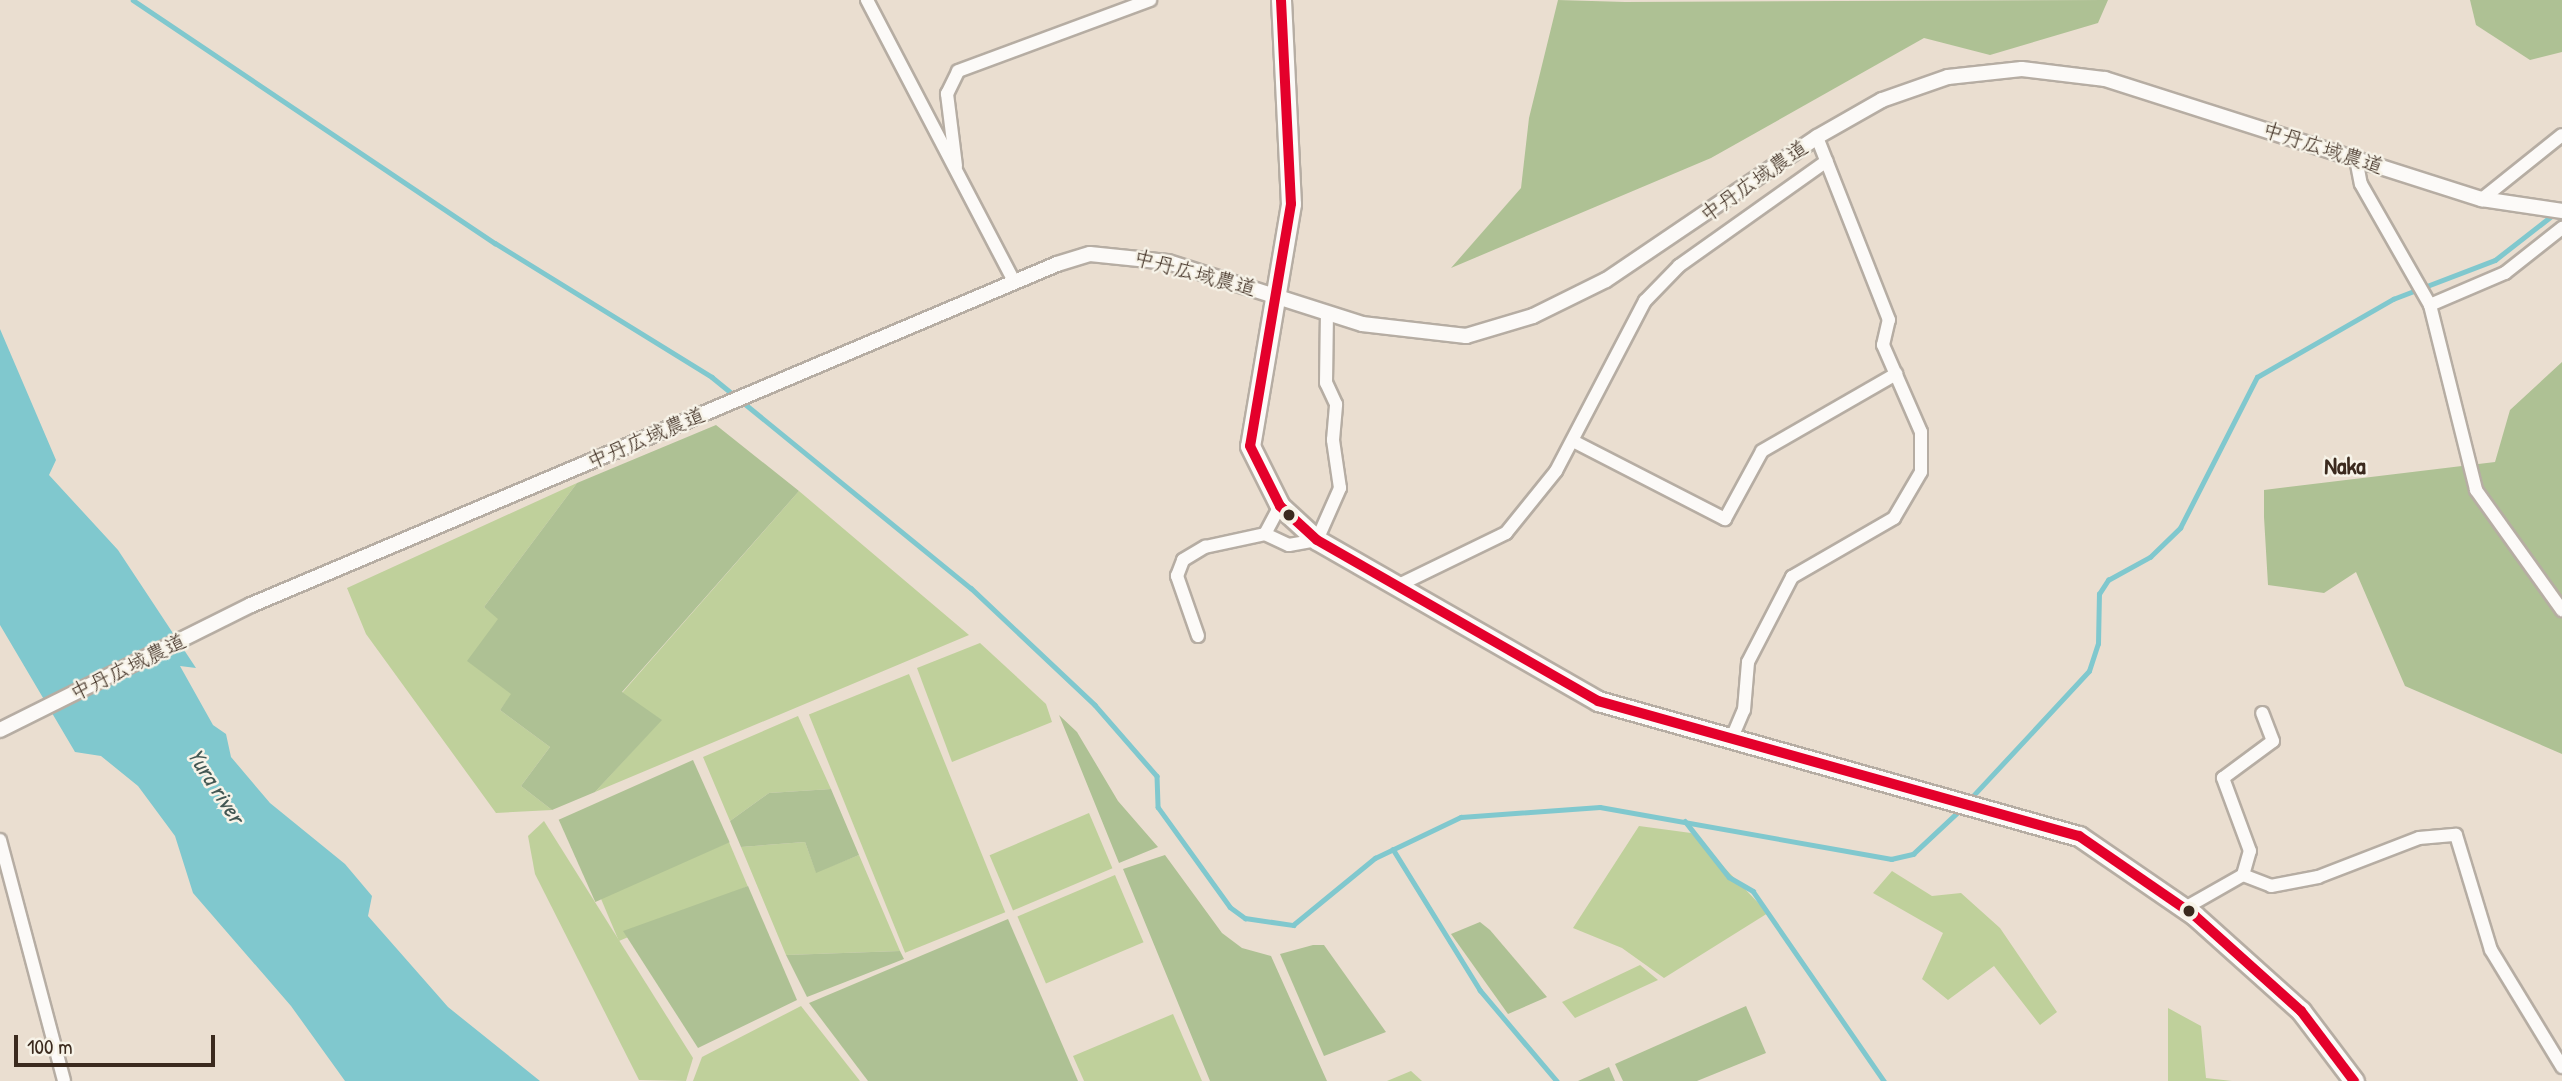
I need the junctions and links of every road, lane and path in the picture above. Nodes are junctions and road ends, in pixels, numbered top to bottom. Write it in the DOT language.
graph roads {
  1 [pos="867,0"];
  2 [pos="1150,0"];
  3 [pos="1281,0"];
  4 [pos="2562,135"];
  5 [pos="1817,137"];
  6 [pos="2356,159"];
  7 [pos="1827,161"];
  8 [pos="958,176"];
  9 [pos="2482,199"];
  10 [pos="2562,211"];
  11 [pos="2562,228"];
  12 [pos="1009,284"];
  13 [pos="1276,296"];
  14 [pos="2430,305"];
  15 [pos="1327,314"];
  16 [pos="1896,374"];
  17 [pos="1573,441"];
  18 [pos="1280,506"];
  19 [pos="1265,534"];
  20 [pos="1317,540"];
  21 [pos="1399,585"];
  22 [pos="2562,610"];
  23 [pos="1198,636"];
  24 [pos="2262,713"];
  25 [pos="0,730"];
  26 [pos="1731,740"];
  27 [pos="0,840"];
  28 [pos="2243,875"];
  29 [pos="2185,908"];
  30 [pos="2562,1067"];
  31 [pos="64,1081"];
  32 [pos="2354,1081"];
  1 -- 8 [label="street"];
  2 -- 8 [label="street"];
  3 -- 13 [label="main road"];
  4 -- 9 [label="street"];
  5 -- 6 [label="street, 中丹広域農道"];
  5 -- 7 [label="street"];
  5 -- 15 [label="street, 中丹広域農道"];
  6 -- 9 [label="street, 中丹広域農道"];
  6 -- 14 [label="street"];
  7 -- 16 [label="street"];
  7 -- 17 [label="street"];
  8 -- 12 [label="street"];
  9 -- 10 [label="street, 中丹広域農道"];
  11 -- 14 [label="street"];
  12 -- 13 [label="street, 中丹広域農道"];
  12 -- 25 [label="street, 中丹広域農道"];
  13 -- 15 [label="street, 中丹広域農道"];
  13 -- 18 [label="main road"];
  14 -- 22 [label="street"];
  15 -- 20 [label="street"];
  16 -- 17 [label="street"];
  16 -- 26 [label="street"];
  17 -- 21 [label="street"];
  18 -- 19 [label="street"];
  18 -- 20 [label="main road"];
  19 -- 20 [label="street"];
  19 -- 23 [label="street"];
  20 -- 21 [label="main road"];
  21 -- 26 [label="main road"];
  24 -- 28 [label="street"];
  26 -- 29 [label="main road"];
  27 -- 31 [label="street"];
  28 -- 29 [label="street"];
  28 -- 30 [label="street"];
  29 -- 32 [label="main road"];
}
